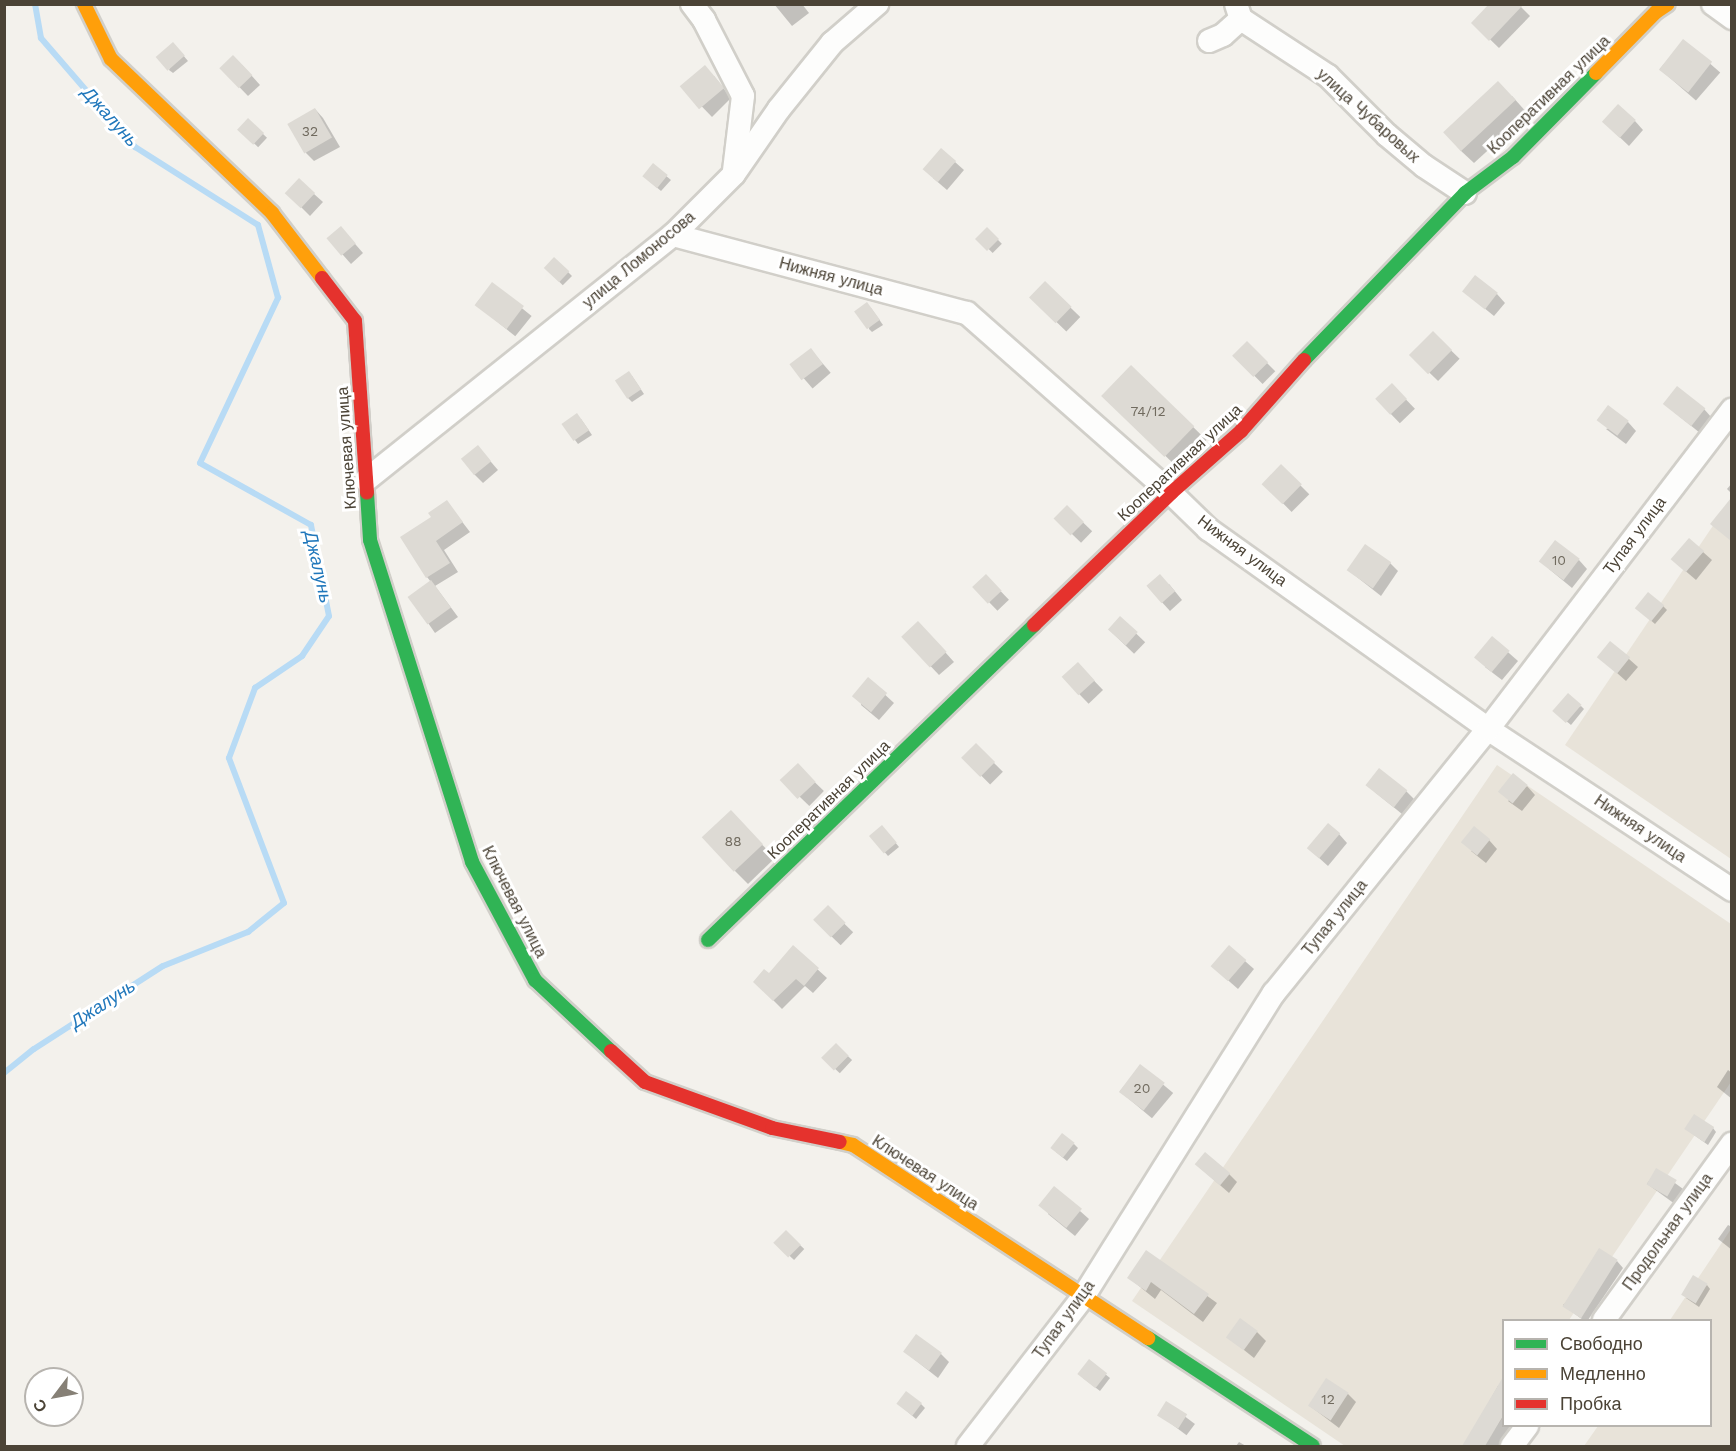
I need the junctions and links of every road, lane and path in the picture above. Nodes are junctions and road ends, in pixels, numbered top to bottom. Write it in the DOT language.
graph roads {
  1 [pos="84,4"];
  2 [pos="692,4"];
  3 [pos="877,4"];
  4 [pos="1668,4"];
  5 [pos="1713,4"];
  6 [pos="1238,12"];
  7 [pos="1731,18"];
  8 [pos="1209,41"];
  9 [pos="734,174"];
  10 [pos="1465,194"];
  11 [pos="673,235"];
  12 [pos="1731,410"];
  13 [pos="366,480"];
  14 [pos="1172,493"];
  15 [pos="1488,729"];
  16 [pos="1731,890"];
  17 [pos="708,940"];
  18 [pos="1731,1144"];
  19 [pos="1083,1297"];
  20 [pos="1605,1319"];
  21 [pos="1526,1427"];
  22 [pos="968,1446"];
  23 [pos="1312,1446"];
  24 [pos="1512,1446"];
  1 -- 13 [label="street, Ключевая улица"];
  2 -- 9 [label="street"];
  3 -- 9 [label="street, улица Ломоносова"];
  4 -- 10 [label="street, Кооперативная улица"];
  5 -- 7 [label="street"];
  6 -- 8 [label="street, улица Чубаровых"];
  6 -- 10 [label="street, улица Чубаровых"];
  9 -- 11 [label="street, улица Ломоносова"];
  10 -- 14 [label="street, Кооперативная улица"];
  11 -- 13 [label="street, улица Ломоносова"];
  11 -- 14 [label="street, Нижняя улица"];
  12 -- 15 [label="street, Тупая улица"];
  13 -- 19 [label="street, Ключевая улица"];
  14 -- 15 [label="street, Нижняя улица"];
  14 -- 17 [label="street, Кооперативная улица"];
  15 -- 16 [label="street, Нижняя улица"];
  15 -- 19 [label="street, Тупая улица"];
  18 -- 20 [label="street, Продольная улица"];
  19 -- 22 [label="street, Тупая улица"];
  19 -- 23 [label="street, Ключевая улица"];
  21 -- 24 [label="street"];
}
